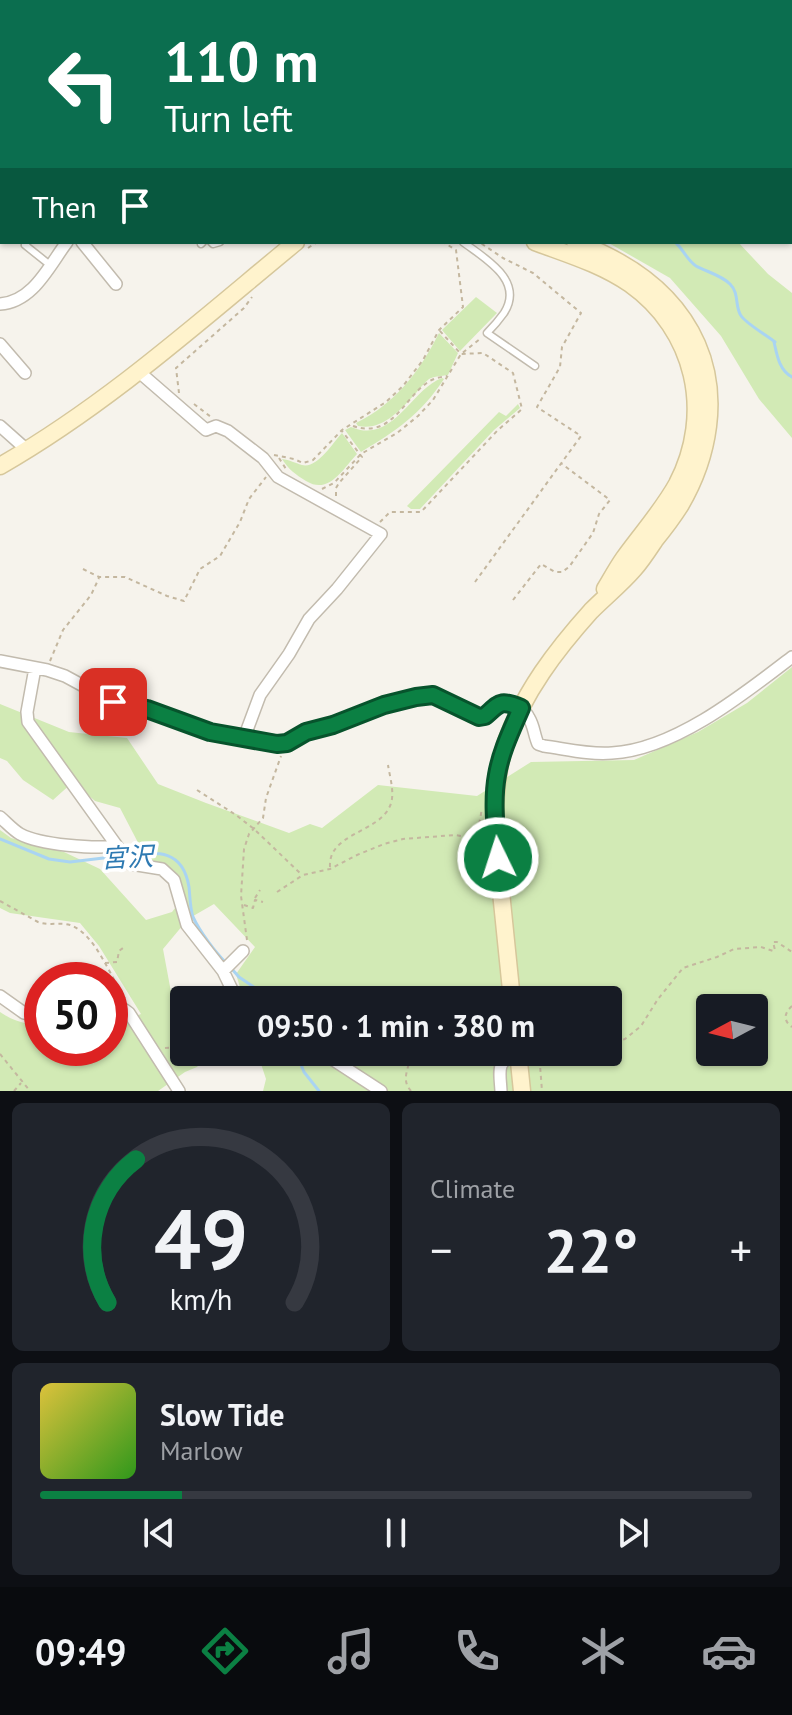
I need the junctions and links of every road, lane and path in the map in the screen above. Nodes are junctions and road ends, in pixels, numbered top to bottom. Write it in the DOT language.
graph roads {
  1 [pos="26,244"];
  2 [pos="66,244"];
  3 [pos="83,244"];
  4 [pos="446,244"];
  5 [pos="466,244"];
  6 [pos="482,244"];
  7 [pos="541,244"];
  8 [pos="580,244"];
  9 [pos="301,246"];
  10 [pos="50,265"];
  11 [pos="110,281"];
  12 [pos="255,292"];
  13 [pos="0,304"];
  14 [pos="439,330"];
  15 [pos="487,333"];
  16 [pos="0,344"];
  17 [pos="461,354"];
  18 [pos="535,366"];
  19 [pos="18,370"];
  20 [pos="138,371"];
  21 [pos="449,376"];
  22 [pos="179,393"];
  23 [pos="189,401"];
  24 [pos="221,421"];
  25 [pos="350,425"];
  26 [pos="0,426"];
  27 [pos="342,430"];
  28 [pos="27,450"];
  29 [pos="269,454"];
  30 [pos="361,454"];
  31 [pos="278,456"];
  32 [pos="561,463"];
  33 [pos="0,466"];
  34 [pos="271,469"];
  35 [pos="289,474"];
  36 [pos="314,489"];
  37 [pos="338,500"];
  38 [pos="378,524"];
  39 [pos="83,569"];
  40 [pos="99,577"];
  41 [pos="475,582"];
  42 [pos="513,600"];
  43 [pos="592,611"];
  44 [pos="792,657"];
  45 [pos="0,661"];
  46 [pos="41,669"];
  47 [pos="521,708"];
  48 [pos="244,738"];
  49 [pos="285,743"];
  50 [pos="388,765"];
  51 [pos="197,790"];
  52 [pos="482,806"];
  53 [pos="0,817"];
  54 [pos="254,829"];
  55 [pos="117,846"];
  56 [pos="330,869"];
  57 [pos="303,875"];
  58 [pos="260,890"];
  59 [pos="277,892"];
  60 [pos="255,900"];
  61 [pos="0,901"];
  62 [pos="263,902"];
  63 [pos="243,905"];
  64 [pos="123,948"];
  65 [pos="243,951"];
  66 [pos="792,952"];
  67 [pos="104,962"];
  68 [pos="117,962"];
  69 [pos="223,971"];
  70 [pos="230,986"];
  71 [pos="510,986"];
  72 [pos="0,996"];
  73 [pos="792,1006"];
  74 [pos="128,1012"];
  75 [pos="24,1013"];
  76 [pos="792,1027"];
  77 [pos="622,1040"];
  78 [pos="170,1047"];
  79 [pos="0,1054"];
  80 [pos="156,1055"];
  81 [pos="343,1066"];
  82 [pos="408,1066"];
  83 [pos="501,1066"];
  84 [pos="519,1066"];
  85 [pos="540,1066"];
  86 [pos="21,1082"];
  87 [pos="14,1091"];
  88 [pos="30,1091"];
  89 [pos="179,1091"];
  90 [pos="381,1091"];
  91 [pos="411,1091"];
  92 [pos="501,1091"];
  93 [pos="522,1091"];
  94 [pos="542,1091"];
  1 -- 10 [label="lane"];
  2 -- 10 [label="street"];
  3 -- 11 [label="street"];
  4 -- 14 [label="path"];
  5 -- 15 [label="lane"];
  6 -- 32 [label="path"];
  7 -- 43 [label="main road"];
  8 -- 43 [label="main road"];
  9 -- 20 [label="main road"];
  10 -- 13 [label="street"];
  12 -- 22 [label="path"];
  14 -- 17 [label="path"];
  14 -- 25 [label="path"];
  15 -- 17 [label="path"];
  15 -- 18 [label="lane"];
  16 -- 19 [label="street"];
  17 -- 21 [label="path"];
  17 -- 38 [label="path"];
  20 -- 28 [label="main road"];
  20 -- 34 [label="street"];
  21 -- 25 [label="path"];
  21 -- 30 [label="path"];
  23 -- 24 [label="path"];
  25 -- 27 [label="path"];
  26 -- 28 [label="street"];
  27 -- 30 [label="path"];
  27 -- 31 [label="path"];
  28 -- 33 [label="main road"];
  29 -- 31 [label="path"];
  30 -- 36 [label="path"];
  30 -- 37 [label="path"];
  31 -- 35 [label="path"];
  32 -- 41 [label="path"];
  32 -- 42 [label="path"];
  34 -- 40 [label="path"];
  34 -- 48 [label="street"];
  39 -- 40 [label="path"];
  40 -- 46 [label="path"];
  43 -- 47 [label="main road"];
  44 -- 47 [label="street"];
  45 -- 46 [label="street"];
  46 -- 48 [label="street"];
  46 -- 55 [label="street"];
  47 -- 49 [label="street"];
  47 -- 71 [label="main road"];
  48 -- 49 [label="street"];
  49 -- 54 [label="path"];
  50 -- 56 [label="path"];
  51 -- 54 [label="path"];
  52 -- 56 [label="path"];
  53 -- 55 [label="street"];
  54 -- 57 [label="path"];
  54 -- 63 [label="path"];
  55 -- 69 [label="street"];
  56 -- 57 [label="path"];
  57 -- 59 [label="path"];
  58 -- 60 [label="path"];
  60 -- 62 [label="path"];
  60 -- 63 [label="path"];
  61 -- 67 [label="path"];
  63 -- 65 [label="path"];
  64 -- 68 [label="path"];
  65 -- 69 [label="street"];
  66 -- 77 [label="path"];
  69 -- 70 [label="street"];
  72 -- 75 [label="street"];
  73 -- 76 [label="path"];
  74 -- 80 [label="street"];
  78 -- 80 [label="path"];
  79 -- 86 [label="path"];
  80 -- 89 [label="street"];
  81 -- 90 [label="street"];
  82 -- 91 [label="path"];
  83 -- 92 [label="street"];
  84 -- 93 [label="main road"];
  85 -- 94 [label="path"];
  86 -- 87 [label="path"];
  86 -- 88 [label="path"];
}
